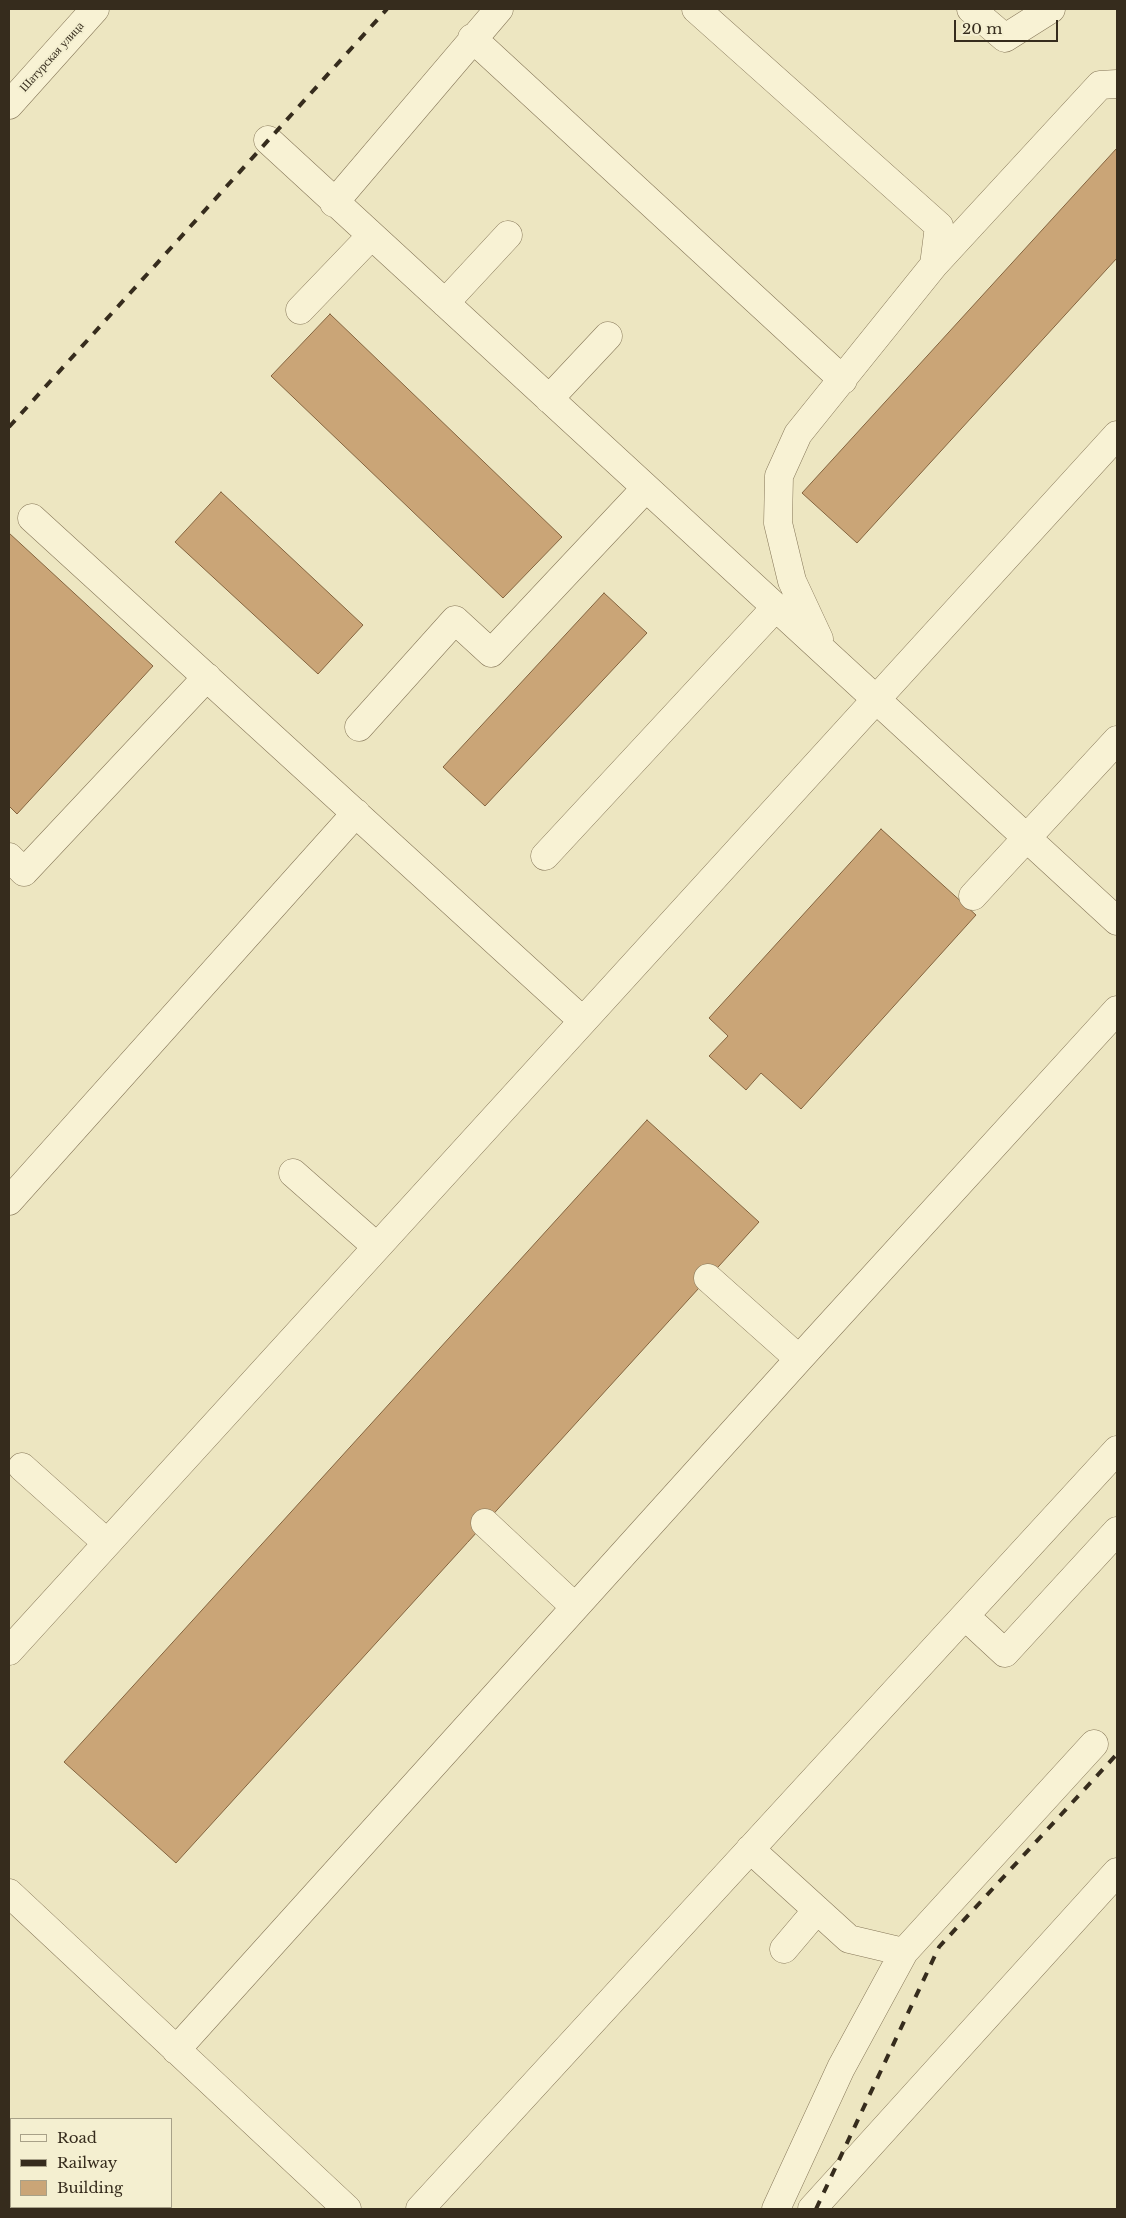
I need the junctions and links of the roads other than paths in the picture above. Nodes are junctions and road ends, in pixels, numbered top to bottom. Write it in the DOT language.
graph roads {
  1 [pos="95,9"];
  2 [pos="499,9"];
  3 [pos="696,9"];
  4 [pos="971,9"];
  5 [pos="1051,9"];
  6 [pos="472,38"];
  7 [pos="1117,84"];
  8 [pos="9,105"];
  9 [pos="268,140"];
  10 [pos="334,203"];
  11 [pos="508,235"];
  12 [pos="371,236"];
  13 [pos="934,265"];
  14 [pos="445,303"];
  15 [pos="300,310"];
  16 [pos="608,336"];
  17 [pos="843,380"];
  18 [pos="549,399"];
  19 [pos="1117,434"];
  20 [pos="646,488"];
  21 [pos="32,518"];
  22 [pos="776,607"];
  23 [pos="824,652"];
  24 [pos="206,676"];
  25 [pos="876,699"];
  26 [pos="359,727"];
  27 [pos="1117,740"];
  28 [pos="356,813"];
  29 [pos="1028,839"];
  30 [pos="545,856"];
  31 [pos="9,857"];
  32 [pos="973,896"];
  33 [pos="1117,921"];
  34 [pos="1117,1010"];
  35 [pos="583,1021"];
  36 [pos="293,1173"];
  37 [pos="9,1201"];
  38 [pos="377,1247"];
  39 [pos="708,1278"];
  40 [pos="799,1359"];
  41 [pos="1117,1450"];
  42 [pos="22,1467"];
  43 [pos="485,1523"];
  44 [pos="1117,1531"];
  45 [pos="107,1543"];
  46 [pos="575,1607"];
  47 [pos="965,1616"];
  48 [pos="9,1651"];
  49 [pos="1094,1744"];
  50 [pos="750,1849"];
  51 [pos="1117,1872"];
  52 [pos="9,1893"];
  53 [pos="817,1910"];
  54 [pos="784,1949"];
  55 [pos="904,1952"];
  56 [pos="176,2050"];
  57 [pos="347,2209"];
  58 [pos="420,2209"];
  59 [pos="776,2209"];
  60 [pos="812,2209"];
  1 -- 8 [label="street, Шатурская улица"];
  2 -- 6 [label="street"];
  3 -- 13 [label="street"];
  4 -- 5 [label="street"];
  6 -- 10 [label="street"];
  6 -- 17 [label="street"];
  7 -- 13 [label="street"];
  9 -- 10 [label="street"];
  10 -- 12 [label="street"];
  11 -- 14 [label="street"];
  12 -- 14 [label="street"];
  12 -- 15 [label="street"];
  13 -- 17 [label="street"];
  14 -- 18 [label="street"];
  16 -- 18 [label="street"];
  17 -- 23 [label="street"];
  18 -- 20 [label="street"];
  19 -- 25 [label="street"];
  20 -- 22 [label="street"];
  20 -- 26 [label="street"];
  21 -- 24 [label="street"];
  22 -- 23 [label="street"];
  22 -- 30 [label="street"];
  23 -- 25 [label="street"];
  24 -- 28 [label="street"];
  24 -- 31 [label="street"];
  25 -- 29 [label="street"];
  25 -- 35 [label="street"];
  27 -- 29 [label="street"];
  28 -- 35 [label="street"];
  28 -- 37 [label="street"];
  29 -- 32 [label="street"];
  29 -- 33 [label="street"];
  34 -- 40 [label="street"];
  35 -- 38 [label="street"];
  36 -- 38 [label="street"];
  38 -- 45 [label="street"];
  39 -- 40 [label="street"];
  40 -- 46 [label="street"];
  41 -- 47 [label="street"];
  42 -- 45 [label="street"];
  43 -- 46 [label="street"];
  44 -- 47 [label="street"];
  45 -- 48 [label="street"];
  46 -- 56 [label="street"];
  47 -- 50 [label="street"];
  49 -- 55 [label="street"];
  50 -- 53 [label="street"];
  50 -- 58 [label="street"];
  51 -- 60 [label="street"];
  52 -- 56 [label="street"];
  53 -- 54 [label="street"];
  53 -- 55 [label="street"];
  55 -- 59 [label="street"];
  56 -- 57 [label="street"];
}
